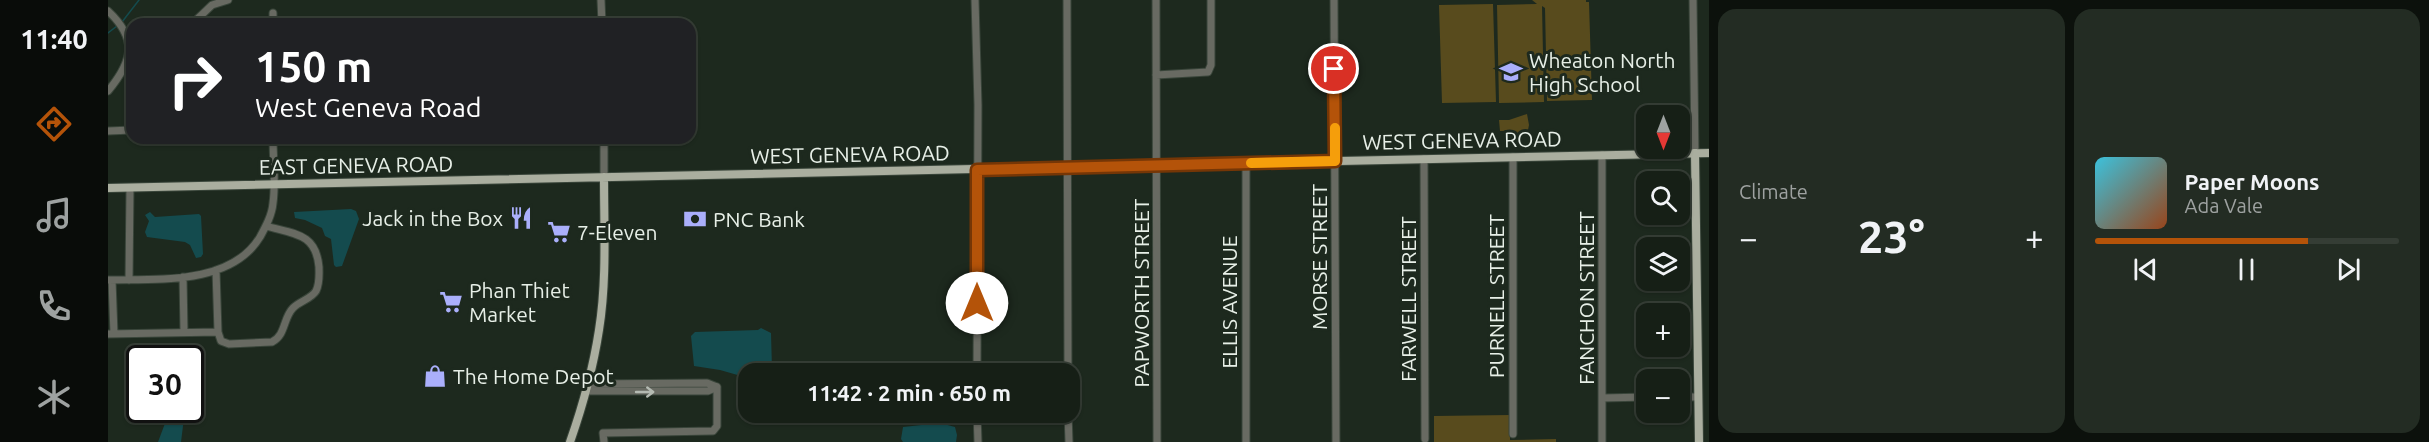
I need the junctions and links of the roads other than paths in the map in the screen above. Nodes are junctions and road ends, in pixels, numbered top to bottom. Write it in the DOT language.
graph roads {
  1 [pos="228,0"];
  2 [pos="601,0"];
  3 [pos="975,0"];
  4 [pos="1067,0"];
  5 [pos="1156,0"];
  6 [pos="1211,0"];
  7 [pos="1334,0"];
  8 [pos="1693,0"];
  9 [pos="108,11"];
  10 [pos="273,13"];
  11 [pos="198,18"];
  12 [pos="273,18"];
  13 [pos="602,18"];
  14 [pos="126,31"];
  15 [pos="126,62"];
  16 [pos="1156,75"];
  17 [pos="108,91"];
  18 [pos="126,130"];
  19 [pos="108,131"];
  20 [pos="273,144"];
  21 [pos="604,144"];
  22 [pos="1695,153"];
  23 [pos="1709,153"];
  24 [pos="1602,155"];
  25 [pos="1513,157"];
  26 [pos="1424,159"];
  27 [pos="1335,161"];
  28 [pos="1246,163"];
  29 [pos="1157,165"];
  30 [pos="1068,167"];
  31 [pos="977,170"];
  32 [pos="604,177"];
  33 [pos="273,185"];
  34 [pos="108,188"];
  35 [pos="130,188"];
  36 [pos="266,226"];
  37 [pos="216,270"];
  38 [pos="183,277"];
  39 [pos="110,280"];
  40 [pos="129,280"];
  41 [pos="184,332"];
  42 [pos="218,332"];
  43 [pos="111,334"];
  44 [pos="977,363"];
  45 [pos="1068,363"];
  46 [pos="587,387"];
  47 [pos="1636,397"];
  48 [pos="1690,397"];
  49 [pos="1698,397"];
  50 [pos="1602,398"];
  51 [pos="977,423"];
  52 [pos="1068,423"];
  53 [pos="1513,434"];
  54 [pos="1425,439"];
  55 [pos="570,442"];
  56 [pos="604,442"];
  57 [pos="978,442"];
  58 [pos="1068,442"];
  59 [pos="1157,442"];
  60 [pos="1246,442"];
  61 [pos="1336,442"];
  62 [pos="1602,442"];
  63 [pos="1699,442"];
  1 -- 11 [label="street"];
  2 -- 13 [label="street"];
  3 -- 31 [label="street"];
  4 -- 30 [label="street"];
  5 -- 16 [label="street, PAPWORTH STREET"];
  6 -- 16 [label="street"];
  7 -- 27 [label="street, MORSE STREET"];
  8 -- 22 [label="street"];
  9 -- 14 [label="street"];
  10 -- 12 [label="street"];
  15 -- 17 [label="street"];
  16 -- 29 [label="street, PAPWORTH STREET"];
  18 -- 19 [label="street"];
  20 -- 33 [label="street"];
  21 -- 32 [label="street"];
  22 -- 23 [label="main road, WEST GENEVA ROAD"];
  22 -- 24 [label="main road, WEST GENEVA ROAD"];
  22 -- 49 [label="main road"];
  24 -- 25 [label="main road, WEST GENEVA ROAD"];
  24 -- 50 [label="street, FANCHON STREET"];
  25 -- 26 [label="main road, WEST GENEVA ROAD"];
  25 -- 53 [label="street, PURNELL STREET"];
  26 -- 27 [label="main road, WEST GENEVA ROAD"];
  26 -- 54 [label="street, FARWELL STREET"];
  27 -- 28 [label="main road, WEST GENEVA ROAD"];
  27 -- 61 [label="street, MORSE STREET"];
  28 -- 29 [label="main road, WEST GENEVA ROAD"];
  28 -- 60 [label="street, ELLIS AVENUE"];
  29 -- 30 [label="main road, WEST GENEVA ROAD"];
  29 -- 59 [label="street, PAPWORTH STREET"];
  30 -- 31 [label="main road, WEST GENEVA ROAD"];
  30 -- 45 [label="street"];
  31 -- 32 [label="main road, WEST GENEVA ROAD"];
  31 -- 44 [label="street"];
  32 -- 33 [label="main road, EAST GENEVA ROAD"];
  32 -- 46 [label="main road"];
  33 -- 35 [label="main road, EAST GENEVA ROAD"];
  33 -- 36 [label="street"];
  34 -- 35 [label="main road, EAST GENEVA ROAD"];
  35 -- 40 [label="street"];
  36 -- 37 [label="street"];
  36 -- 42 [label="street"];
  37 -- 38 [label="street"];
  37 -- 42 [label="street"];
  38 -- 40 [label="street"];
  38 -- 41 [label="street"];
  39 -- 40 [label="street"];
  39 -- 43 [label="street"];
  41 -- 42 [label="street"];
  41 -- 43 [label="street"];
  46 -- 55 [label="main road"];
  46 -- 56 [label="street"];
  47 -- 50 [label="street"];
  48 -- 49 [label="street"];
  49 -- 63 [label="main road"];
  50 -- 62 [label="street, FANCHON STREET"];
  51 -- 57 [label="street"];
  52 -- 58 [label="street"];
}
